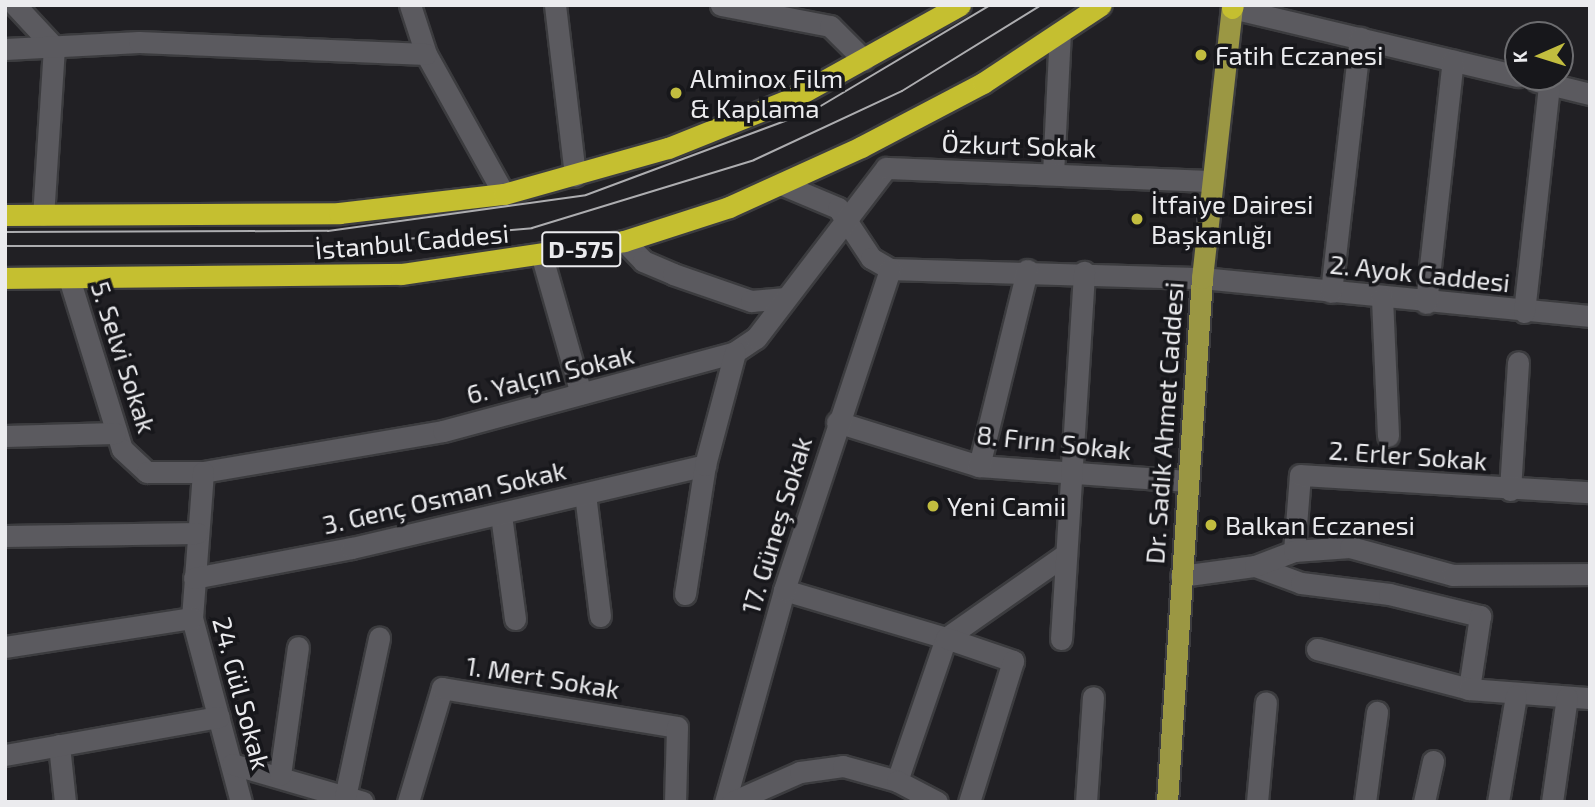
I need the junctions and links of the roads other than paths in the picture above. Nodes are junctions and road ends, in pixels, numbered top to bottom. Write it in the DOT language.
graph roads {
  1 [pos="15,5"];
  2 [pos="410,5"];
  3 [pos="555,5"];
  4 [pos="721,5"];
  5 [pos="960,5"];
  6 [pos="1101,5"];
  7 [pos="1232,6"];
  8 [pos="752,8"];
  9 [pos="1060,32"];
  10 [pos="1360,38"];
  11 [pos="54,47"];
  12 [pos="5,49"];
  13 [pos="426,54"];
  14 [pos="864,60"];
  15 [pos="1453,61"];
  16 [pos="1504,73"];
  17 [pos="1548,91"];
  18 [pos="1053,174"];
  19 [pos="575,176"];
  20 [pos="1211,181"];
  21 [pos="781,184"];
  22 [pos="504,194"];
  23 [pos="5,215"];
  24 [pos="43,215"];
  25 [pos="851,219"];
  26 [pos="624,241"];
  27 [pos="542,257"];
  28 [pos="890,269"];
  29 [pos="1027,270"];
  30 [pos="1084,272"];
  31 [pos="5,278"];
  32 [pos="69,278"];
  33 [pos="1202,278"];
  34 [pos="1331,292"];
  35 [pos="786,298"];
  36 [pos="1382,298"];
  37 [pos="1426,303"];
  38 [pos="1524,312"];
  39 [pos="1590,316"];
  40 [pos="735,352"];
  41 [pos="1518,362"];
  42 [pos="581,394"];
  43 [pos="837,422"];
  44 [pos="115,433"];
  45 [pos="5,436"];
  46 [pos="1388,436"];
  47 [pos="705,465"];
  48 [pos="979,466"];
  49 [pos="203,472"];
  50 [pos="1070,475"];
  51 [pos="1187,481"];
  52 [pos="1510,490"];
  53 [pos="1590,492"];
  54 [pos="584,494"];
  55 [pos="501,515"];
  56 [pos="197,533"];
  57 [pos="5,536"];
  58 [pos="1294,551"];
  59 [pos="1066,554"];
  60 [pos="1255,566"];
  61 [pos="1590,573"];
  62 [pos="1181,576"];
  63 [pos="194,578"];
  64 [pos="784,590"];
  65 [pos="685,594"];
  66 [pos="600,616"];
  67 [pos="192,618"];
  68 [pos="515,619"];
  69 [pos="379,638"];
  70 [pos="946,638"];
  71 [pos="1061,639"];
  72 [pos="5,647"];
  73 [pos="298,647"];
  74 [pos="1317,649"];
  75 [pos="1469,690"];
  76 [pos="1516,695"];
  77 [pos="1093,697"];
  78 [pos="1567,697"];
  79 [pos="1590,698"];
  80 [pos="1266,702"];
  81 [pos="1377,712"];
  82 [pos="219,718"];
  83 [pos="59,745"];
  84 [pos="5,755"];
  85 [pos="1433,761"];
  86 [pos="232,764"];
  87 [pos="281,775"];
  88 [pos="897,781"];
  89 [pos="762,795"];
  90 [pos="354,799"];
  91 [pos="65,802"];
  92 [pos="242,802"];
  93 [pos="408,802"];
  94 [pos="675,802"];
  95 [pos="725,802"];
  96 [pos="732,802"];
  97 [pos="937,802"];
  98 [pos="969,802"];
  99 [pos="1086,802"];
  100 [pos="1167,802"];
  101 [pos="1257,802"];
  102 [pos="1365,802"];
  103 [pos="1424,802"];
  104 [pos="1497,802"];
  105 [pos="1552,802"];
  1 -- 11 [label="street"];
  2 -- 13 [label="street"];
  3 -- 19 [label="street"];
  4 -- 8 [label="street"];
  5 -- 14 [label="highway, İstanbul Caddesi"];
  6 -- 9 [label="highway, İstanbul Caddesi / D-575"];
  7 -- 10 [label="street"];
  7 -- 20 [label="main road, Dr. Sadık Ahmet Caddesi"];
  8 -- 14 [label="street"];
  9 -- 18 [label="street"];
  9 -- 21 [label="highway, İstanbul Caddesi / D-575"];
  10 -- 15 [label="street"];
  10 -- 34 [label="street"];
  11 -- 12 [label="street"];
  11 -- 13 [label="street"];
  11 -- 24 [label="street"];
  13 -- 22 [label="street"];
  14 -- 19 [label="highway, İstanbul Caddesi"];
  15 -- 16 [label="street"];
  15 -- 37 [label="street"];
  17 -- 38 [label="street"];
  18 -- 20 [label="street, Özkurt Sokak"];
  18 -- 25 [label="street, Özkurt Sokak"];
  19 -- 22 [label="highway, İstanbul Caddesi"];
  20 -- 33 [label="main road, Dr. Sadık Ahmet Caddesi"];
  21 -- 25 [label="street"];
  21 -- 26 [label="highway, İstanbul Caddesi / D-575"];
  22 -- 24 [label="highway, İstanbul Caddesi"];
  23 -- 24 [label="highway, İstanbul Caddesi"];
  25 -- 28 [label="street"];
  25 -- 35 [label="street, 6. Yalçın Sokak"];
  26 -- 27 [label="highway, İstanbul Caddesi / D-575"];
  26 -- 35 [label="street"];
  27 -- 32 [label="highway, İstanbul Caddesi / D-575"];
  27 -- 42 [label="street"];
  28 -- 29 [label="street, 2. Ayok Caddesi"];
  28 -- 43 [label="street, 17. Güneş Sokak"];
  29 -- 30 [label="street, 2. Ayok Caddesi"];
  29 -- 48 [label="street"];
  30 -- 33 [label="street, 2. Ayok Caddesi"];
  30 -- 50 [label="street"];
  31 -- 32 [label="highway, İstanbul Caddesi / D-575"];
  32 -- 44 [label="street, 5. Selvi Sokak"];
  33 -- 34 [label="street, 2. Ayok Caddesi"];
  33 -- 51 [label="main road, Dr. Sadık Ahmet Caddesi"];
  34 -- 36 [label="street, 2. Ayok Caddesi"];
  35 -- 40 [label="street, 6. Yalçın Sokak"];
  36 -- 37 [label="street, 2. Ayok Caddesi"];
  36 -- 46 [label="street"];
  37 -- 38 [label="street, 2. Ayok Caddesi"];
  38 -- 39 [label="street, 2. Ayok Caddesi"];
  40 -- 42 [label="street, 6. Yalçın Sokak"];
  40 -- 47 [label="street"];
  41 -- 52 [label="street"];
  42 -- 49 [label="street, 6. Yalçın Sokak"];
  43 -- 48 [label="street, 8. Fırın Sokak"];
  43 -- 64 [label="street, 17. Güneş Sokak"];
  44 -- 45 [label="street"];
  44 -- 49 [label="street, 5. Selvi Sokak"];
  47 -- 54 [label="street, 3. Genç Osman Sokak"];
  47 -- 65 [label="street"];
  48 -- 50 [label="street, 8. Fırın Sokak"];
  49 -- 56 [label="street, 24. Gül Sokak"];
  50 -- 51 [label="street, 8. Fırın Sokak"];
  50 -- 59 [label="street"];
  51 -- 62 [label="main road, Dr. Sadık Ahmet Caddesi"];
  52 -- 53 [label="street, 2. Erler Sokak"];
  52 -- 58 [label="street, 2. Erler Sokak"];
  54 -- 55 [label="street, 3. Genç Osman Sokak"];
  54 -- 66 [label="street"];
  55 -- 63 [label="street, 3. Genç Osman Sokak"];
  55 -- 68 [label="street"];
  56 -- 57 [label="street"];
  56 -- 63 [label="street, 24. Gül Sokak"];
  58 -- 60 [label="street"];
  58 -- 61 [label="street"];
  59 -- 70 [label="street"];
  59 -- 71 [label="street"];
  60 -- 62 [label="street"];
  60 -- 75 [label="street"];
  62 -- 100 [label="main road, Dr. Sadık Ahmet Caddesi"];
  63 -- 67 [label="street, 24. Gül Sokak"];
  64 -- 70 [label="street"];
  64 -- 95 [label="street, 17. Güneş Sokak"];
  67 -- 72 [label="street"];
  67 -- 82 [label="street, 24. Gül Sokak"];
  69 -- 90 [label="street"];
  70 -- 88 [label="street"];
  70 -- 98 [label="street"];
  73 -- 87 [label="street"];
  74 -- 75 [label="street"];
  75 -- 76 [label="street"];
  76 -- 78 [label="street"];
  76 -- 104 [label="street"];
  77 -- 99 [label="street"];
  78 -- 79 [label="street"];
  78 -- 105 [label="street"];
  80 -- 101 [label="street"];
  81 -- 102 [label="street"];
  82 -- 83 [label="street"];
  82 -- 86 [label="street, 24. Gül Sokak"];
  83 -- 84 [label="street"];
  83 -- 91 [label="street"];
  85 -- 103 [label="street"];
  86 -- 87 [label="street"];
  86 -- 92 [label="street, 24. Gül Sokak"];
  87 -- 90 [label="street"];
  88 -- 89 [label="street"];
  88 -- 97 [label="street"];
  89 -- 96 [label="street"];
  93 -- 94 [label="street, 1. Mert Sokak"];
}
